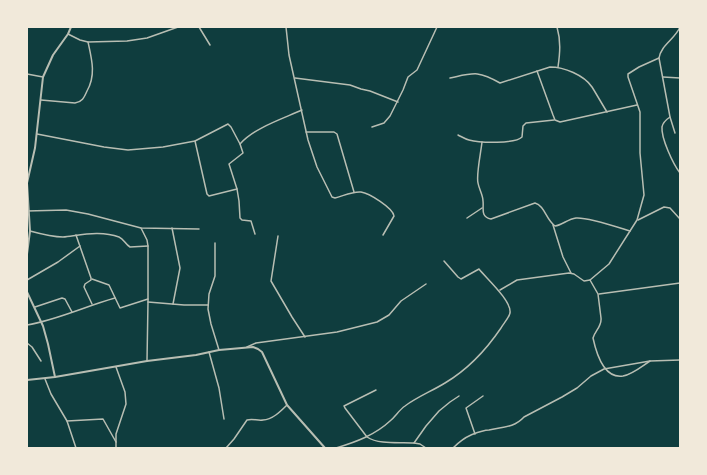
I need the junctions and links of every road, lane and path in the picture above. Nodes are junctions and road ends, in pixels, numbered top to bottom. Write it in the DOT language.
graph roads {
  1 [pos="71,27"];
  2 [pos="178,27"];
  3 [pos="199,27"];
  4 [pos="286,27"];
  5 [pos="437,27"];
  6 [pos="557,27"];
  7 [pos="680,27"];
  8 [pos="679,33"];
  9 [pos="68,34"];
  10 [pos="88,42"];
  11 [pos="210,45"];
  12 [pos="659,58"];
  13 [pos="558,67"];
  14 [pos="537,71"];
  15 [pos="27,74"];
  16 [pos="43,77"];
  17 [pos="662,77"];
  18 [pos="295,78"];
  19 [pos="450,78"];
  20 [pos="680,78"];
  21 [pos="41,100"];
  22 [pos="398,102"];
  23 [pos="637,104"];
  24 [pos="302,110"];
  25 [pos="607,112"];
  26 [pos="670,116"];
  27 [pos="555,120"];
  28 [pos="372,127"];
  29 [pos="306,132"];
  30 [pos="675,133"];
  31 [pos="37,134"];
  32 [pos="458,135"];
  33 [pos="194,141"];
  34 [pos="482,142"];
  35 [pos="240,144"];
  36 [pos="680,172"];
  37 [pos="28,176"];
  38 [pos="27,183"];
  39 [pos="237,189"];
  40 [pos="354,192"];
  41 [pos="482,208"];
  42 [pos="28,211"];
  43 [pos="467,218"];
  44 [pos="680,218"];
  45 [pos="637,220"];
  46 [pos="553,224"];
  47 [pos="141,228"];
  48 [pos="172,228"];
  49 [pos="199,230"];
  50 [pos="30,231"];
  51 [pos="630,231"];
  52 [pos="255,234"];
  53 [pos="76,235"];
  54 [pos="383,235"];
  55 [pos="278,236"];
  56 [pos="215,243"];
  57 [pos="80,246"];
  58 [pos="148,246"];
  59 [pos="27,254"];
  60 [pos="444,261"];
  61 [pos="571,273"];
  62 [pos="92,279"];
  63 [pos="27,280"];
  64 [pos="590,280"];
  65 [pos="680,282"];
  66 [pos="426,284"];
  67 [pos="499,290"];
  68 [pos="27,292"];
  69 [pos="598,294"];
  70 [pos="115,298"];
  71 [pos="148,301"];
  72 [pos="92,304"];
  73 [pos="173,304"];
  74 [pos="208,305"];
  75 [pos="35,307"];
  76 [pos="72,312"];
  77 [pos="41,323"];
  78 [pos="27,325"];
  79 [pos="305,337"];
  80 [pos="27,343"];
  81 [pos="247,347"];
  82 [pos="219,350"];
  83 [pos="209,352"];
  84 [pos="680,360"];
  85 [pos="41,361"];
  86 [pos="147,361"];
  87 [pos="650,361"];
  88 [pos="116,367"];
  89 [pos="604,369"];
  90 [pos="55,377"];
  91 [pos="44,378"];
  92 [pos="27,380"];
  93 [pos="376,390"];
  94 [pos="459,396"];
  95 [pos="483,396"];
  96 [pos="287,405"];
  97 [pos="224,419"];
  98 [pos="67,421"];
  99 [pos="475,434"];
  100 [pos="367,437"];
  101 [pos="116,442"];
  102 [pos="414,443"];
  103 [pos="76,448"];
  104 [pos="116,448"];
  105 [pos="226,448"];
  106 [pos="324,448"];
  107 [pos="336,448"];
  108 [pos="426,448"];
  109 [pos="453,448"];
  1 -- 9 [label="street"];
  2 -- 10 [label="street"];
  3 -- 11 [label="street"];
  4 -- 18 [label="street"];
  5 -- 22 [label="street"];
  6 -- 13 [label="street"];
  7 -- 8 [label="street"];
  8 -- 12 [label="street"];
  9 -- 10 [label="street"];
  9 -- 16 [label="street"];
  10 -- 21 [label="street"];
  12 -- 17 [label="street"];
  12 -- 23 [label="street"];
  13 -- 14 [label="street"];
  13 -- 25 [label="street"];
  14 -- 19 [label="street"];
  14 -- 27 [label="street"];
  15 -- 16 [label="street"];
  16 -- 21 [label="street"];
  17 -- 20 [label="street"];
  17 -- 26 [label="street"];
  18 -- 22 [label="street"];
  18 -- 24 [label="street"];
  21 -- 31 [label="street"];
  22 -- 28 [label="street"];
  23 -- 25 [label="street"];
  23 -- 45 [label="street"];
  24 -- 29 [label="street"];
  24 -- 35 [label="street"];
  25 -- 27 [label="street"];
  26 -- 30 [label="street"];
  26 -- 36 [label="street"];
  27 -- 34 [label="street"];
  29 -- 40 [label="street"];
  29 -- 40 [label="street"];
  31 -- 33 [label="street"];
  31 -- 37 [label="street"];
  32 -- 34 [label="street"];
  33 -- 35 [label="street"];
  33 -- 39 [label="street"];
  34 -- 41 [label="street"];
  35 -- 39 [label="street"];
  37 -- 38 [label="street"];
  38 -- 42 [label="street"];
  39 -- 52 [label="street"];
  40 -- 54 [label="street"];
  41 -- 43 [label="street"];
  41 -- 46 [label="street"];
  42 -- 47 [label="street"];
  42 -- 50 [label="street"];
  44 -- 45 [label="street"];
  45 -- 51 [label="street"];
  46 -- 51 [label="street"];
  46 -- 61 [label="street"];
  47 -- 48 [label="street"];
  47 -- 58 [label="street"];
  48 -- 49 [label="street"];
  48 -- 73 [label="street"];
  50 -- 53 [label="street"];
  50 -- 59 [label="street"];
  51 -- 64 [label="street"];
  53 -- 57 [label="street"];
  53 -- 58 [label="street"];
  55 -- 79 [label="street"];
  56 -- 74 [label="street"];
  57 -- 62 [label="street"];
  57 -- 63 [label="street"];
  58 -- 71 [label="street"];
  60 -- 67 [label="street"];
  61 -- 64 [label="street"];
  61 -- 67 [label="street"];
  62 -- 70 [label="street"];
  62 -- 72 [label="street"];
  64 -- 69 [label="street"];
  65 -- 69 [label="street"];
  66 -- 79 [label="street"];
  67 -- 100 [label="street"];
  68 -- 75 [label="street"];
  69 -- 89 [label="street"];
  70 -- 71 [label="street"];
  70 -- 72 [label="street"];
  71 -- 73 [label="street"];
  71 -- 86 [label="street"];
  72 -- 76 [label="street"];
  73 -- 74 [label="street"];
  74 -- 82 [label="street"];
  75 -- 76 [label="street"];
  75 -- 77 [label="street"];
  76 -- 77 [label="street"];
  77 -- 78 [label="street"];
  77 -- 90 [label="street"];
  79 -- 81 [label="street"];
  80 -- 85 [label="street"];
  81 -- 82 [label="street"];
  81 -- 96 [label="street"];
  82 -- 83 [label="street"];
  83 -- 86 [label="street"];
  83 -- 97 [label="street"];
  84 -- 87 [label="street"];
  86 -- 88 [label="street"];
  87 -- 89 [label="street"];
  87 -- 89 [label="street"];
  88 -- 90 [label="street"];
  88 -- 101 [label="street"];
  89 -- 99 [label="street"];
  90 -- 91 [label="street"];
  91 -- 92 [label="street"];
  91 -- 98 [label="street"];
  93 -- 100 [label="street"];
  94 -- 102 [label="street"];
  95 -- 99 [label="street"];
  96 -- 105 [label="street"];
  96 -- 106 [label="street"];
  98 -- 101 [label="street"];
  98 -- 103 [label="street"];
  99 -- 109 [label="street"];
  100 -- 102 [label="street"];
  100 -- 107 [label="street"];
  101 -- 104 [label="street"];
  102 -- 108 [label="street"];
}
